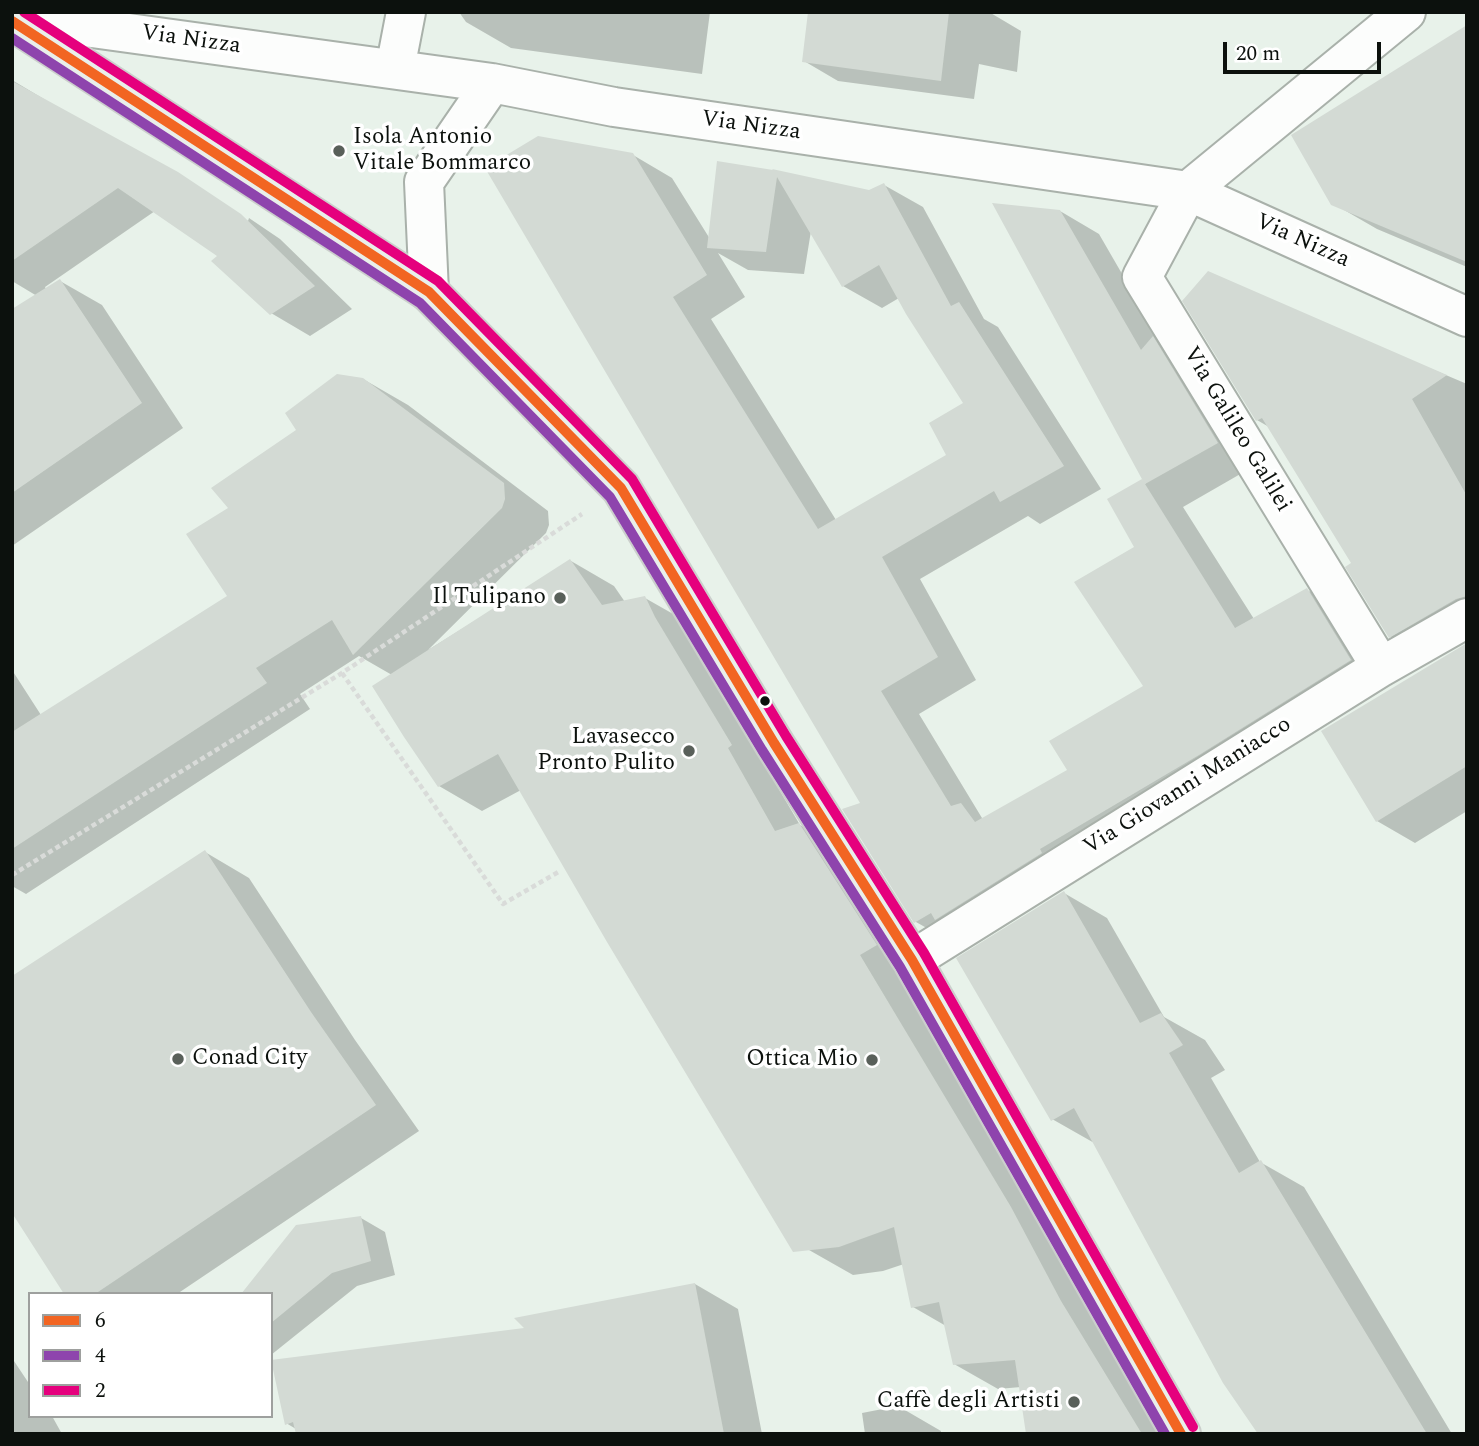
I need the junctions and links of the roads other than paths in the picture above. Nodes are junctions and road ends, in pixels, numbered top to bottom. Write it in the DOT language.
graph roads {
  1 [pos="406,12"];
  2 [pos="1406,12"];
  3 [pos="12,19"];
  4 [pos="395,69"];
  5 [pos="492,83"];
  6 [pos="1188,191"];
  7 [pos="429,292"];
  8 [pos="1467,317"];
  9 [pos="1467,618"];
  10 [pos="1381,667"];
  11 [pos="912,960"];
  12 [pos="1181,1434"];
  1 -- 4 [label="street"];
  2 -- 6 [label="street"];
  3 -- 4 [label="street, Via Nizza"];
  3 -- 7 [label="main road"];
  4 -- 5 [label="street, Via Nizza"];
  5 -- 6 [label="street, Via Nizza"];
  5 -- 7 [label="street"];
  6 -- 8 [label="street, Via Nizza"];
  6 -- 10 [label="street, Via Galileo Galilei"];
  7 -- 11 [label="main road"];
  9 -- 10 [label="street, Via Giovanni Maniacco"];
  10 -- 11 [label="street, Via Giovanni Maniacco"];
  11 -- 12 [label="main road"];
}
